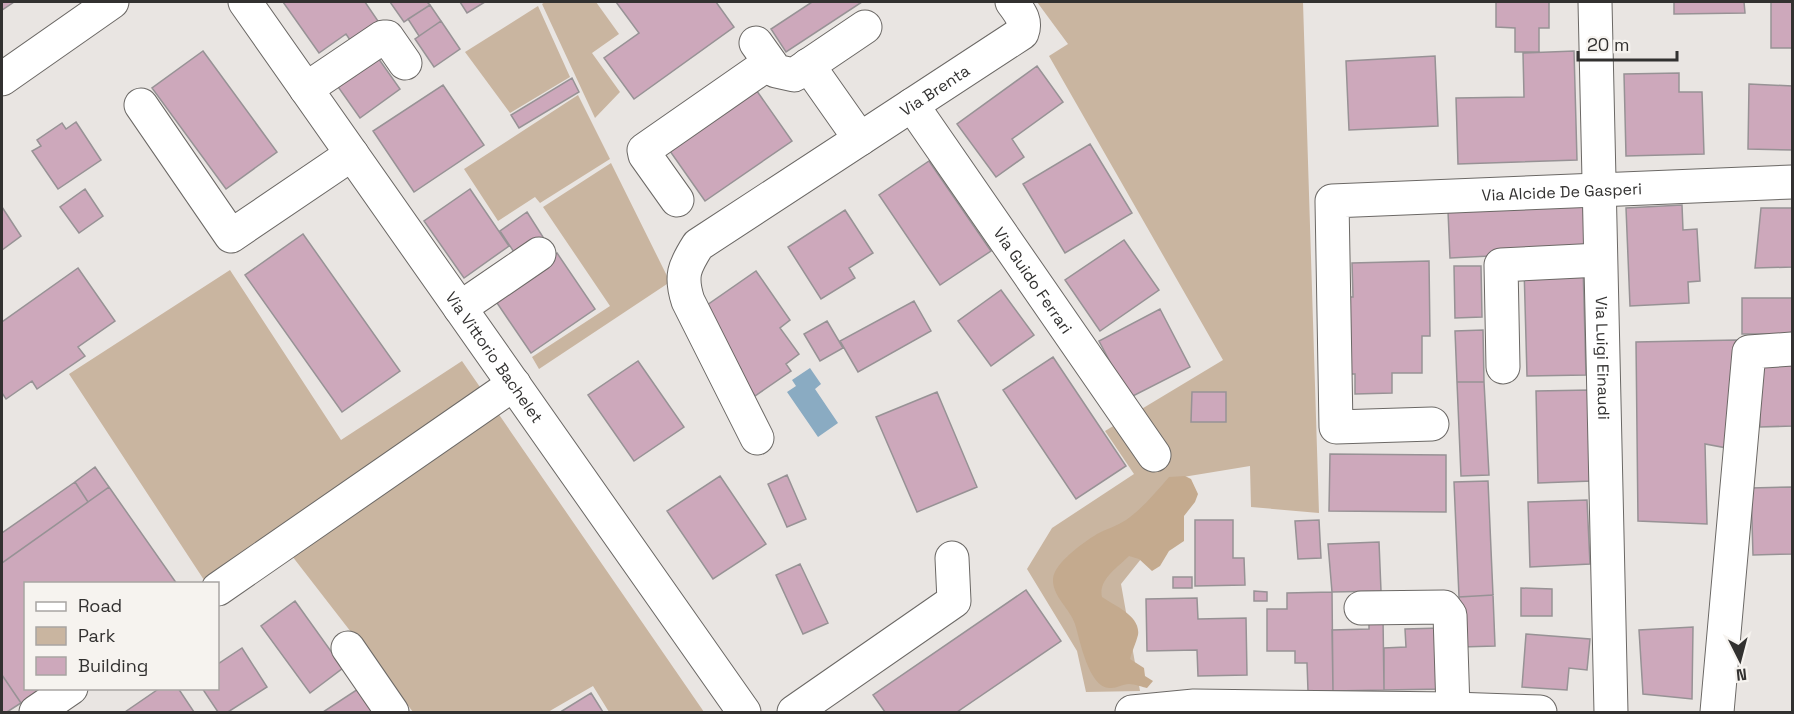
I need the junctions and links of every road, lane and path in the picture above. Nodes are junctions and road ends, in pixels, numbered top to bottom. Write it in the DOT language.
graph roads {
  1 [pos="112,2"];
  2 [pos="245,2"];
  3 [pos="1595,2"];
  4 [pos="1018,14"];
  5 [pos="865,27"];
  6 [pos="405,63"];
  7 [pos="808,65"];
  8 [pos="2,79"];
  9 [pos="306,89"];
  10 [pos="141,105"];
  11 [pos="912,105"];
  12 [pos="851,145"];
  13 [pos="352,154"];
  14 [pos="1792,182"];
  15 [pos="1598,189"];
  16 [pos="677,200"];
  17 [pos="538,254"];
  18 [pos="1600,260"];
  19 [pos="460,308"];
  20 [pos="1792,349"];
  21 [pos="1503,368"];
  22 [pos="514,384"];
  23 [pos="1432,424"];
  24 [pos="757,438"];
  25 [pos="1154,455"];
  26 [pos="952,558"];
  27 [pos="219,588"];
  28 [pos="1361,608"];
  29 [pos="348,648"];
  30 [pos="68,690"];
  31 [pos="1453,709"];
  32 [pos="1338,710"];
  33 [pos="36,712"];
  34 [pos="392,712"];
  35 [pos="744,712"];
  36 [pos="794,712"];
  37 [pos="1132,712"];
  38 [pos="1540,712"];
  39 [pos="1611,712"];
  40 [pos="1717,712"];
  1 -- 8 [label="street"];
  2 -- 9 [label="street, Via Vittorio Bachelet"];
  3 -- 15 [label="street, Via Luigi Einaudi"];
  4 -- 11 [label="street, Via Brenta"];
  5 -- 7 [label="street"];
  6 -- 9 [label="street"];
  7 -- 12 [label="street"];
  7 -- 16 [label="street"];
  9 -- 13 [label="street, Via Vittorio Bachelet"];
  10 -- 13 [label="street"];
  11 -- 12 [label="street, Via Brenta"];
  11 -- 25 [label="street, Via Guido Ferrari"];
  12 -- 24 [label="street, Via Brenta"];
  13 -- 19 [label="street, Via Vittorio Bachelet"];
  14 -- 15 [label="street, Via Alcide De Gasperi"];
  15 -- 18 [label="street, Via Luigi Einaudi"];
  15 -- 23 [label="street, Via Alcide De Gasperi"];
  17 -- 19 [label="street"];
  18 -- 21 [label="street"];
  18 -- 39 [label="street, Via Luigi Einaudi"];
  19 -- 22 [label="street, Via Vittorio Bachelet"];
  20 -- 40 [label="street"];
  22 -- 27 [label="street"];
  22 -- 35 [label="street, Via Vittorio Bachelet"];
  26 -- 36 [label="street"];
  28 -- 31 [label="street"];
  29 -- 34 [label="street"];
  30 -- 33 [label="street"];
  31 -- 32 [label="street"];
  31 -- 38 [label="street"];
  32 -- 37 [label="street"];
}
